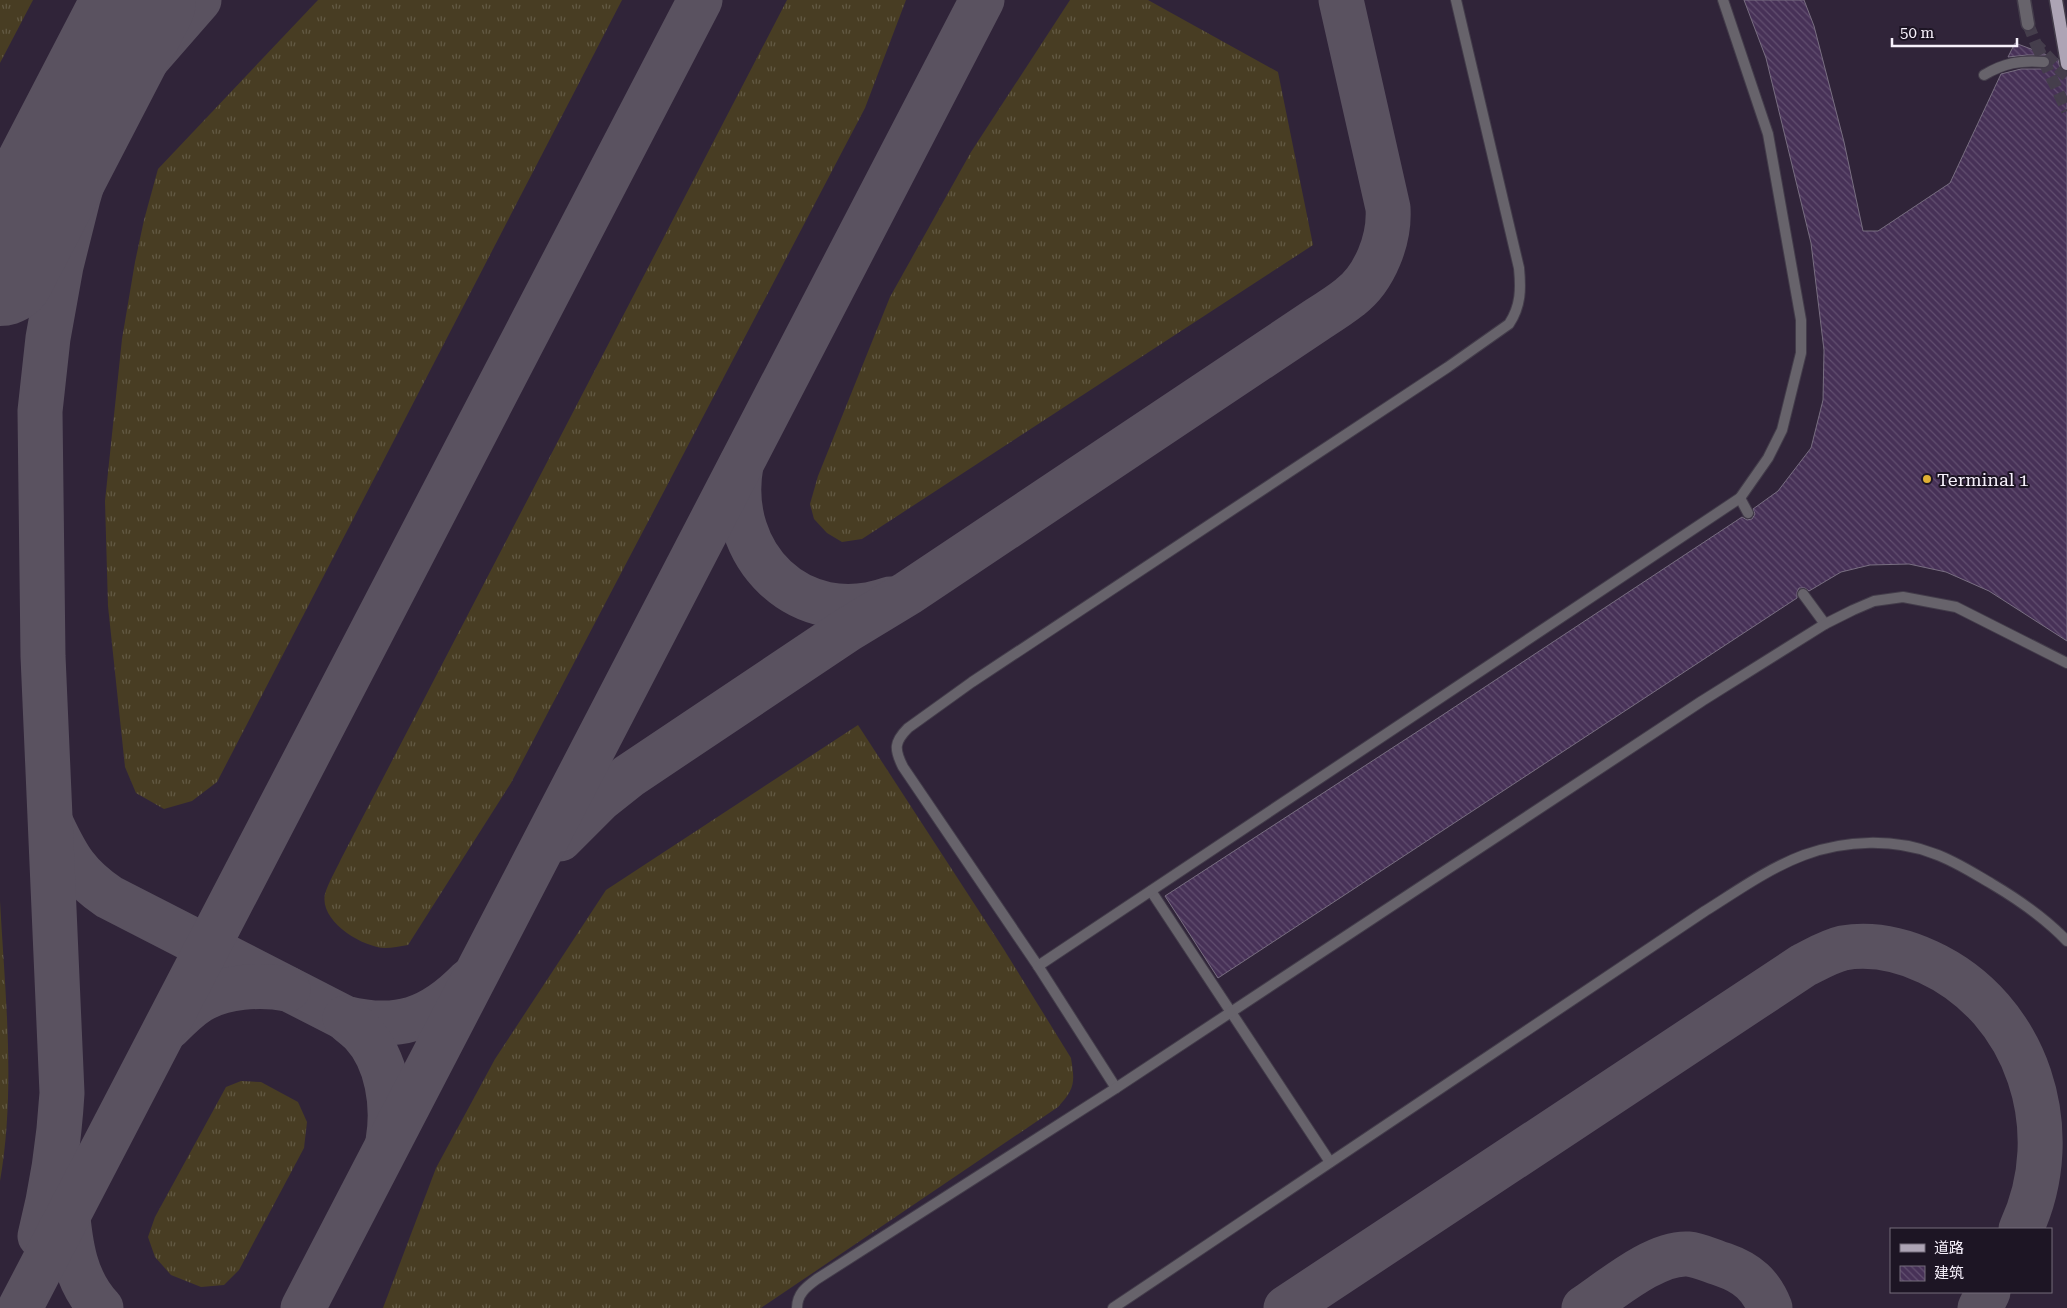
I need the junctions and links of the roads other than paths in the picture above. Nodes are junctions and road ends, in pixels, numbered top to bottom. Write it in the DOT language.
graph roads {
  1 [pos="1456,0"];
  2 [pos="1723,0"];
  3 [pos="2024,0"];
  4 [pos="2056,0"];
  5 [pos="2028,24"];
  6 [pos="2044,62"];
  7 [pos="2067,64"];
  8 [pos="1984,75"];
  9 [pos="1740,498"];
  10 [pos="1748,512"];
  11 [pos="1803,594"];
  12 [pos="1824,624"];
  13 [pos="2067,664"];
  14 [pos="1151,891"];
  15 [pos="2067,941"];
  16 [pos="1038,966"];
  17 [pos="1230,1013"];
  18 [pos="1116,1088"];
  19 [pos="1330,1162"];
  20 [pos="797,1308"];
  21 [pos="1113,1308"];
  1 -- 16 [label="lane"];
  2 -- 9 [label="lane"];
  3 -- 5 [label="street"];
  4 -- 7 [label="main road"];
  6 -- 8 [label="lane"];
  9 -- 10 [label="lane"];
  9 -- 14 [label="lane"];
  11 -- 12 [label="lane"];
  12 -- 13 [label="lane"];
  12 -- 17 [label="lane"];
  14 -- 16 [label="lane"];
  14 -- 17 [label="lane"];
  15 -- 19 [label="lane"];
  16 -- 18 [label="lane"];
  17 -- 18 [label="lane"];
  17 -- 19 [label="lane"];
  18 -- 20 [label="lane"];
  19 -- 21 [label="lane"];
}
